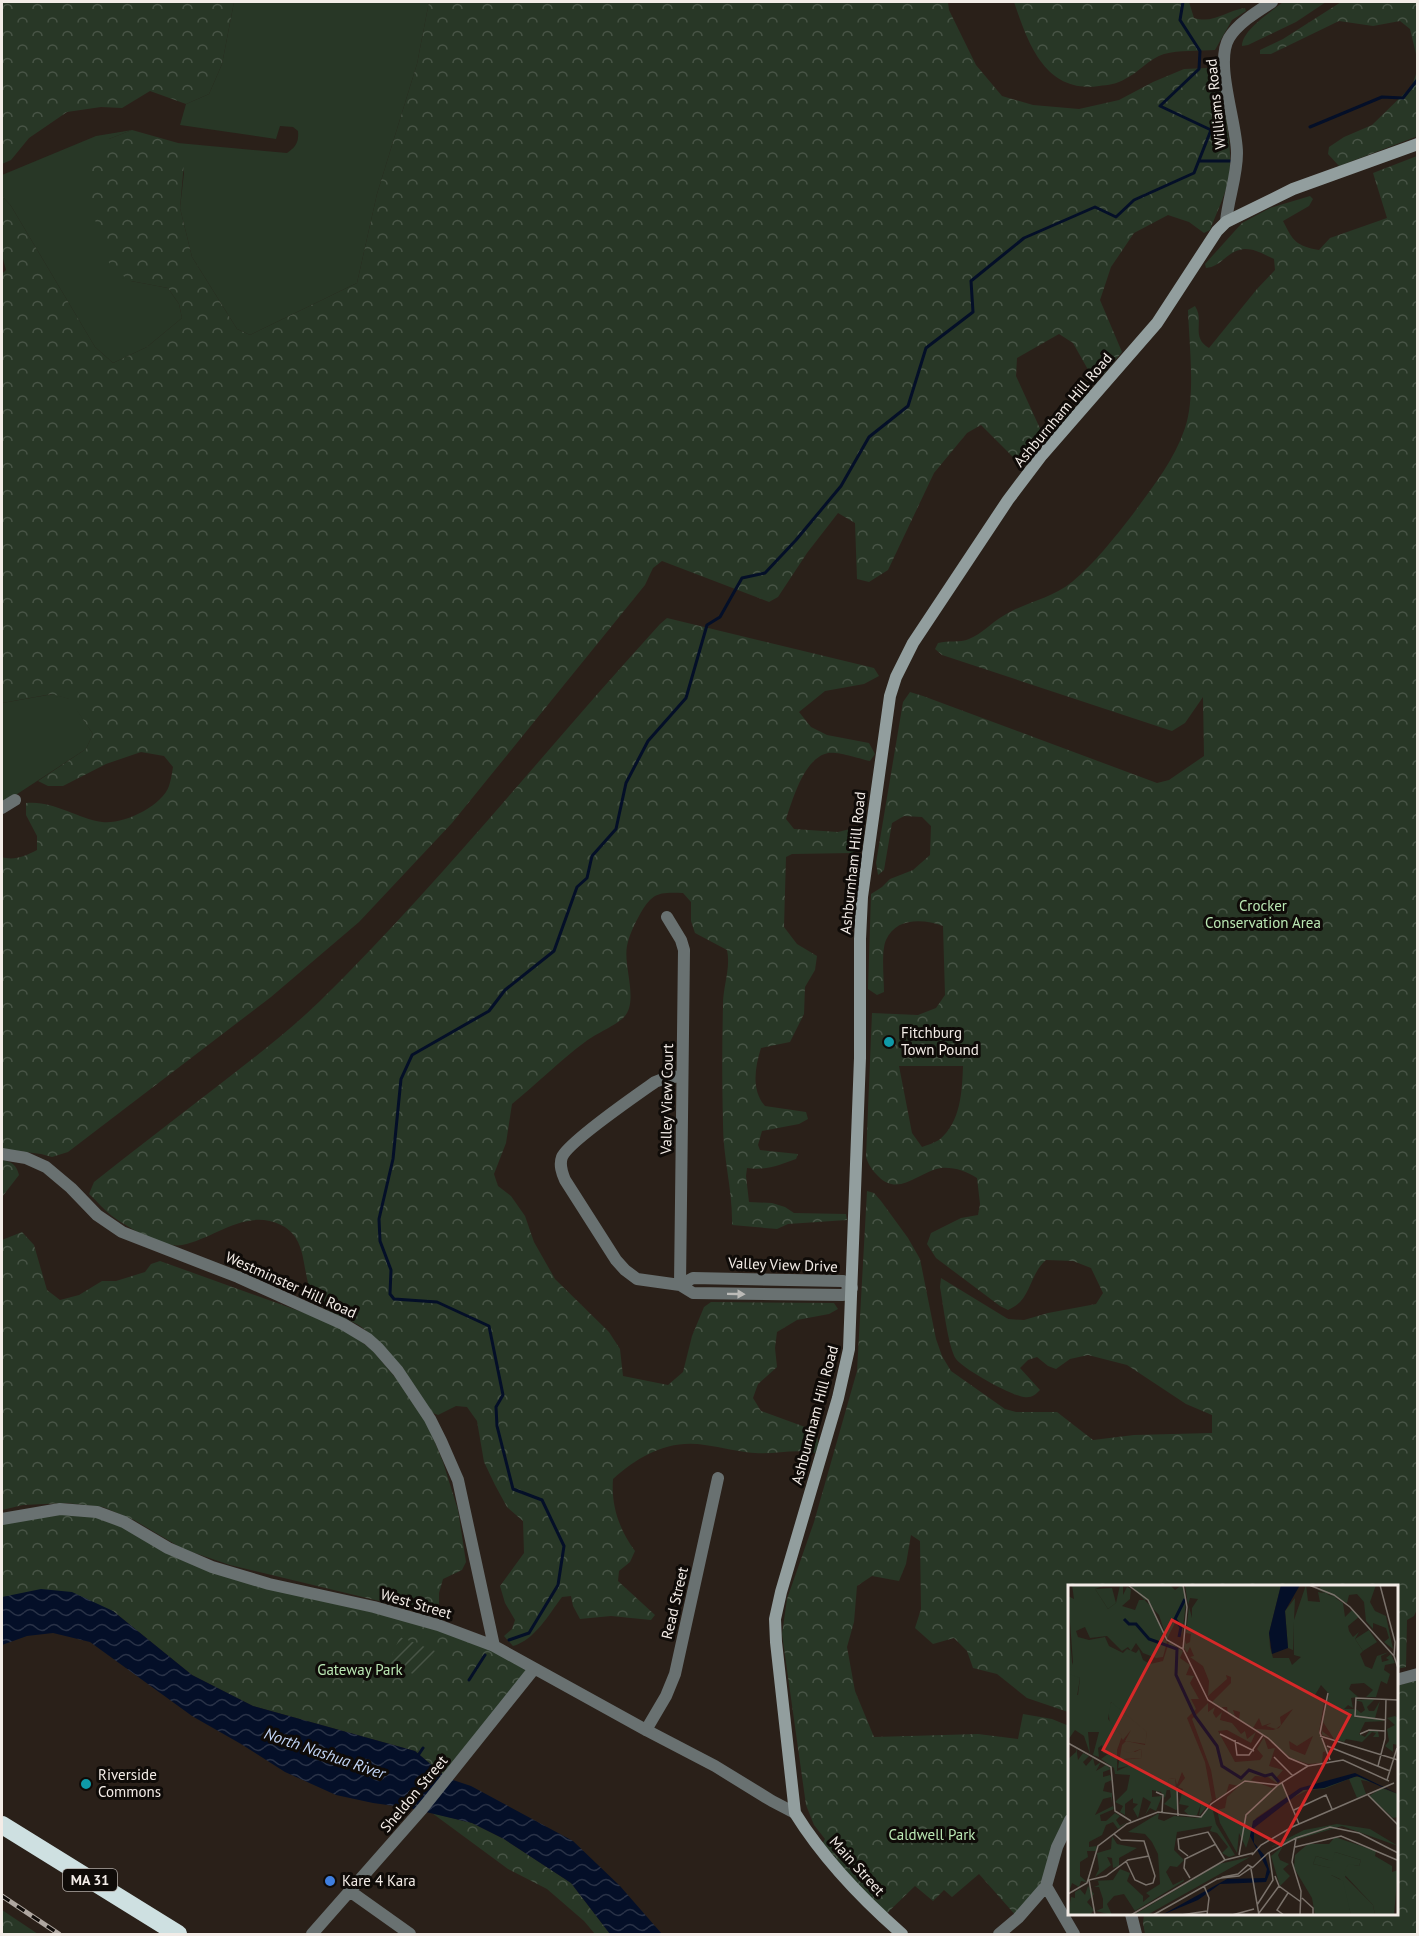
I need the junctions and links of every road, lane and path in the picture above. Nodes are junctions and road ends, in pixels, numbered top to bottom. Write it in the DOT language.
graph roads {
  1 [pos="1272,2"];
  2 [pos="1418,144"];
  3 [pos="1226,222"];
  4 [pos="15,800"];
  5 [pos="2,808"];
  6 [pos="667,917"];
  7 [pos="682,1076"];
  8 [pos="2,1154"];
  9 [pos="680,1285"];
  10 [pos="852,1288"];
  11 [pos="718,1478"];
  12 [pos="2,1519"];
  13 [pos="494,1646"];
  14 [pos="534,1669"];
  15 [pos="1418,1674"];
  16 [pos="1398,1679"];
  17 [pos="646,1730"];
  18 [pos="795,1813"];
  19 [pos="1068,1824"];
  20 [pos="2,1825"];
  21 [pos="1046,1886"];
  22 [pos="351,1892"];
  23 [pos="1131,1915"];
  24 [pos="178,1935"];
  25 [pos="312,1935"];
  26 [pos="410,1935"];
  27 [pos="902,1935"];
  28 [pos="999,1935"];
  29 [pos="1074,1935"];
  30 [pos="1136,1935"];
  1 -- 3 [label="street, Williams Road"];
  2 -- 3 [label="street, Ashburnham Hill Road"];
  3 -- 10 [label="street, Ashburnham Hill Road"];
  4 -- 5 [label="street"];
  6 -- 7 [label="street, Valley View Court"];
  7 -- 9 [label="street, Valley View Court"];
  7 -- 9 [label="street, Valley View Drive"];
  8 -- 13 [label="street, Westminster Hill Road"];
  9 -- 10 [label="street, Valley View Drive"];
  10 -- 18 [label="street, Ashburnham Hill Road"];
  11 -- 17 [label="street, Read Street"];
  12 -- 13 [label="street, West Street"];
  13 -- 14 [label="street, West Street"];
  14 -- 17 [label="street, West Street"];
  14 -- 22 [label="street, Sheldon Street"];
  15 -- 16 [label="street"];
  17 -- 18 [label="street, West Street"];
  18 -- 27 [label="street, Main Street"];
  19 -- 21 [label="street"];
  20 -- 24 [label="highway, MA 31"];
  21 -- 28 [label="street"];
  21 -- 29 [label="street"];
  22 -- 25 [label="street, Sheldon Street"];
  22 -- 26 [label="street"];
  23 -- 30 [label="street"];
}
